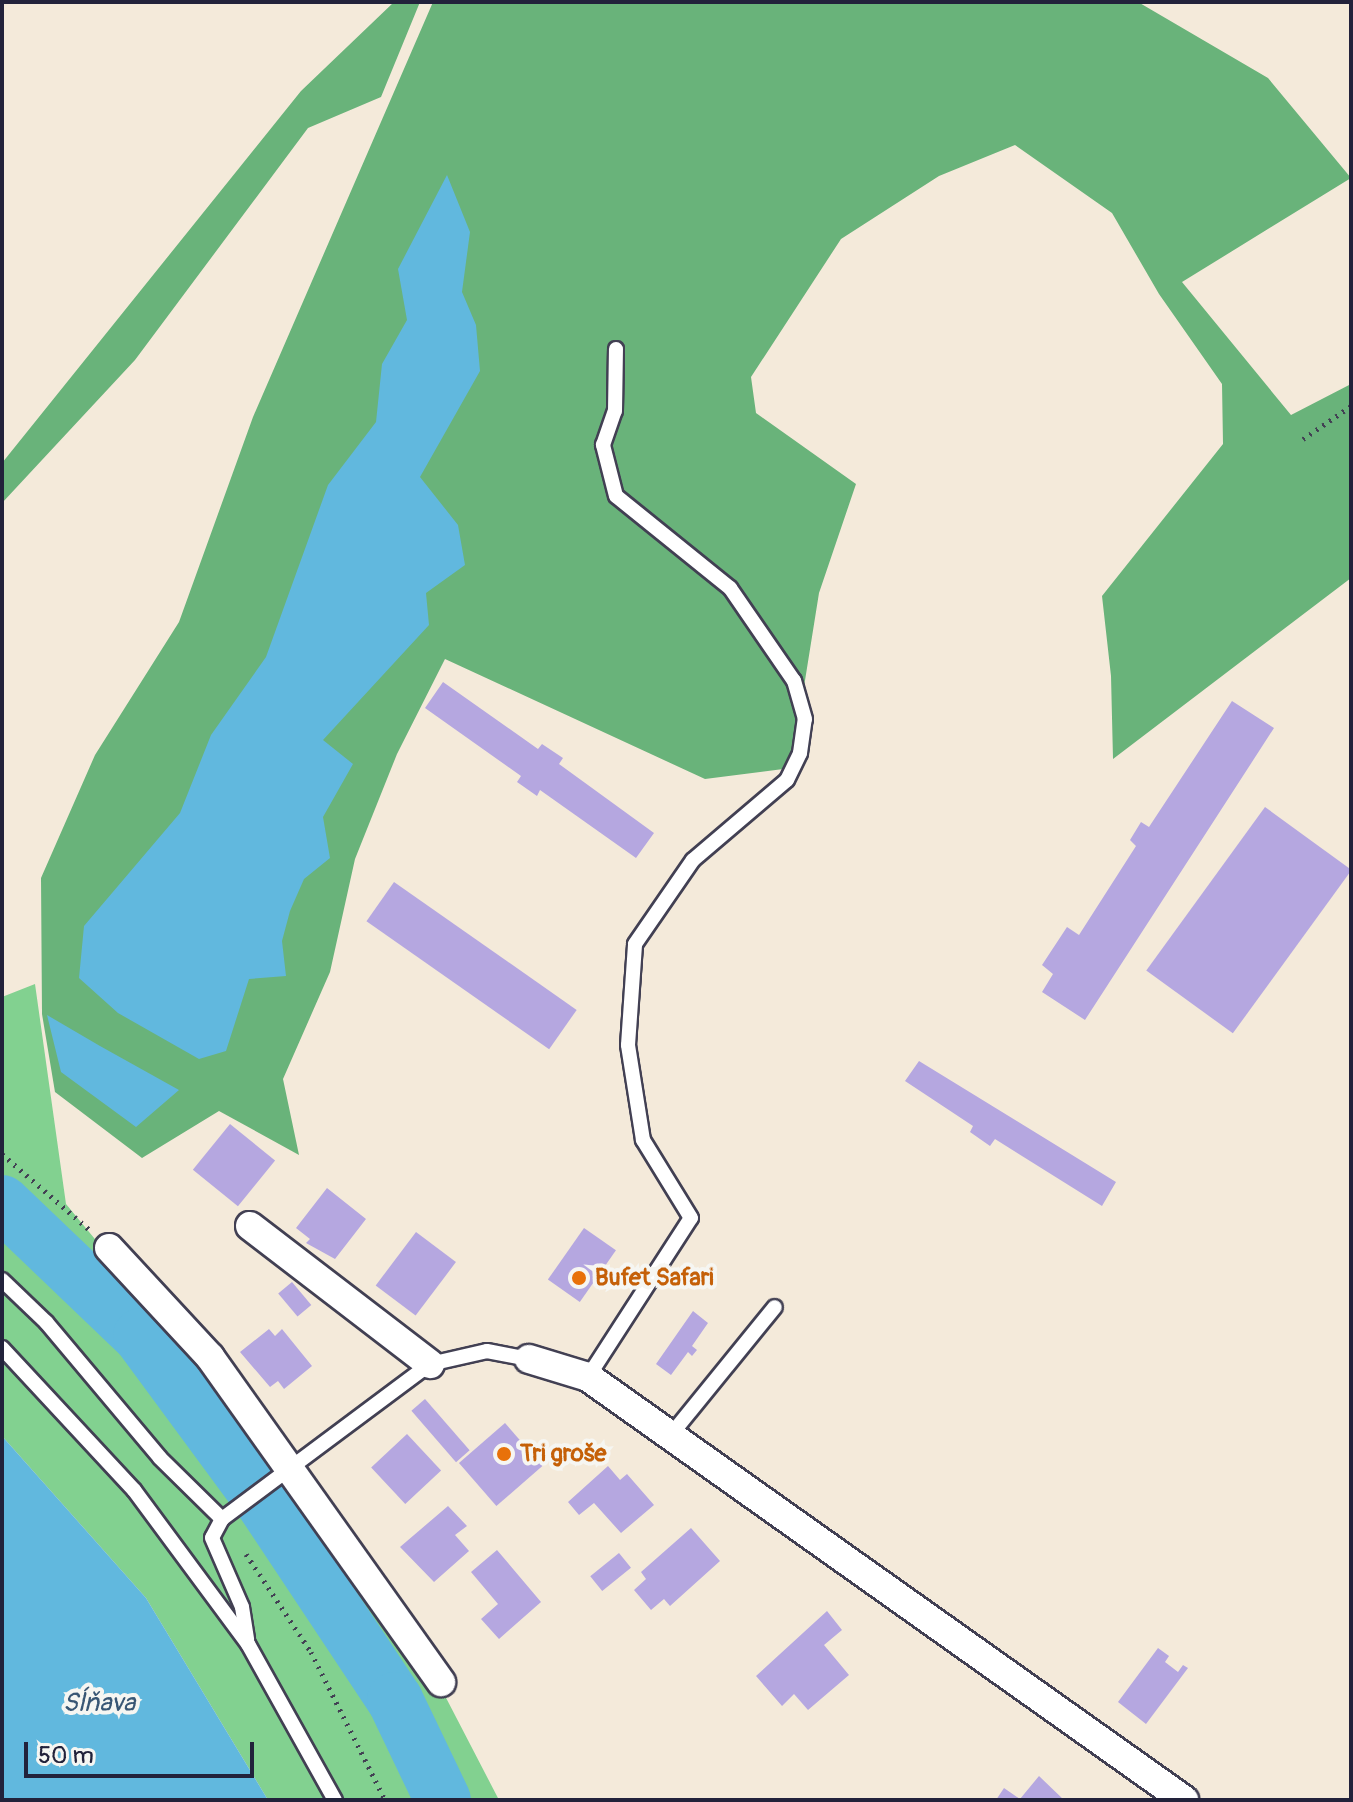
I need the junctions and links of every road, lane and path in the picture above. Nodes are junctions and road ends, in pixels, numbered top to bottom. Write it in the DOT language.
graph roads {
  1 [pos="616,349"];
  2 [pos="1351,406"];
  3 [pos="1303,439"];
  4 [pos="2,1154"];
  5 [pos="250,1226"];
  6 [pos="109,1248"];
  7 [pos="2,1280"];
  8 [pos="775,1307"];
  9 [pos="2,1348"];
  10 [pos="529,1359"];
  11 [pos="430,1364"];
  12 [pos="588,1377"];
  13 [pos="670,1436"];
  14 [pos="292,1468"];
  15 [pos="222,1519"];
  16 [pos="248,1644"];
  17 [pos="441,1682"];
  18 [pos="335,1800"];
  19 [pos="385,1800"];
  20 [pos="1184,1800"];
  1 -- 12 [label="lane"];
  2 -- 3 [label="path"];
  4 -- 6 [label="path"];
  5 -- 11 [label="street"];
  6 -- 14 [label="street"];
  7 -- 15 [label="lane"];
  8 -- 13 [label="lane"];
  9 -- 16 [label="lane"];
  10 -- 11 [label="lane"];
  10 -- 12 [label="street"];
  11 -- 14 [label="lane"];
  12 -- 13 [label="street"];
  13 -- 20 [label="street"];
  14 -- 15 [label="lane"];
  14 -- 17 [label="street"];
  15 -- 16 [label="lane"];
  15 -- 19 [label="path"];
  16 -- 18 [label="lane"];
}
